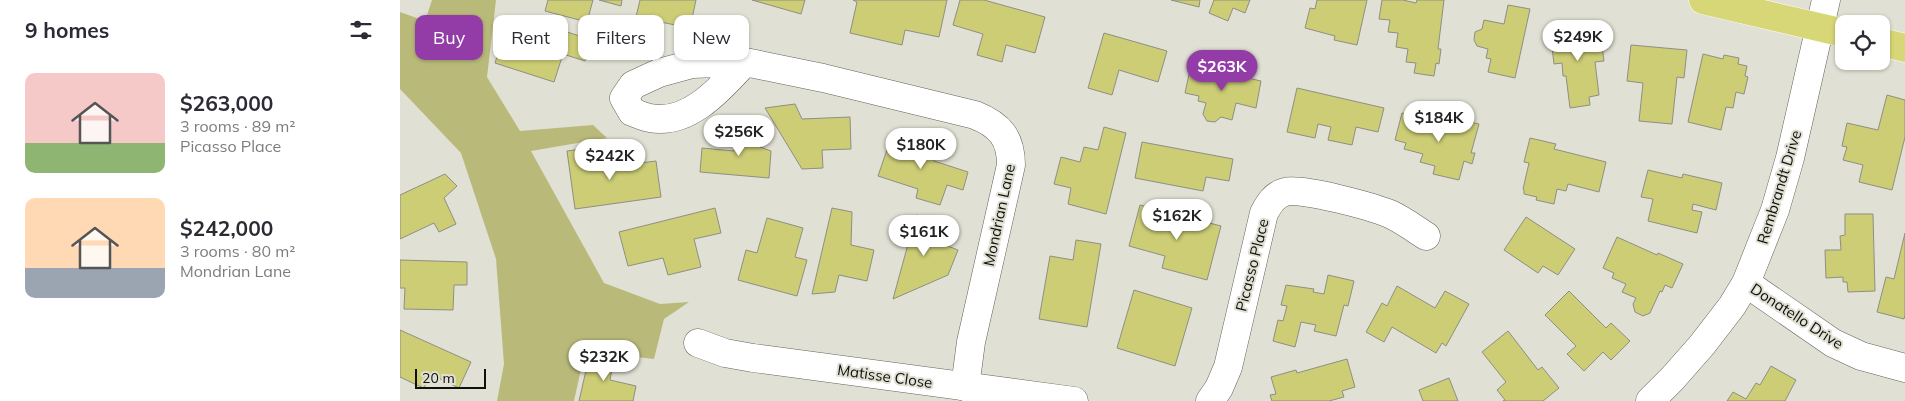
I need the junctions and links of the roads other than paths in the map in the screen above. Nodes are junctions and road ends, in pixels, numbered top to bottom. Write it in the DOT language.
graph roads {
  1 [pos="1702,0"];
  2 [pos="1826,0"];
  3 [pos="1832,31"];
  4 [pos="1890,44"];
  5 [pos="1905,48"];
  6 [pos="745,62"];
  7 [pos="1426,236"];
  8 [pos="1746,283"];
  9 [pos="698,343"];
  10 [pos="1905,368"];
  11 [pos="965,387"];
  12 [pos="1074,401"];
  13 [pos="1210,401"];
  14 [pos="1650,401"];
  1 -- 3 [label="main road"];
  2 -- 3 [label="street, Rembrandt Drive"];
  3 -- 8 [label="street, Rembrandt Drive"];
  4 -- 5 [label="main road"];
  6 -- 11 [label="street, Mondrian Lane"];
  7 -- 13 [label="street, Picasso Place"];
  8 -- 10 [label="street, Donatello Drive"];
  8 -- 14 [label="street, Rembrandt Drive"];
  9 -- 11 [label="street, Matisse Close"];
  11 -- 12 [label="street, Matisse Close"];
}
